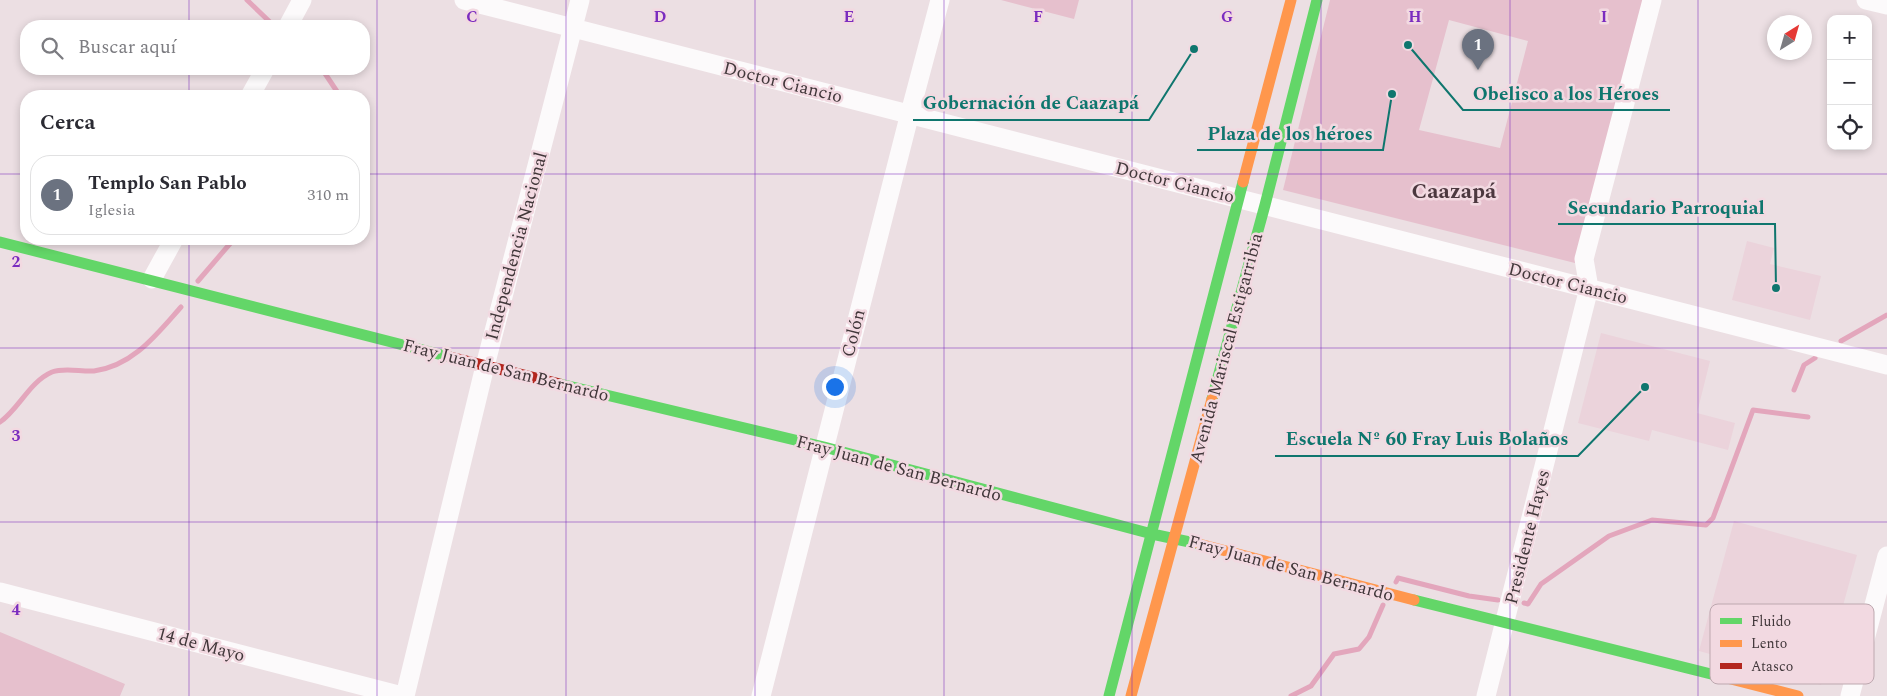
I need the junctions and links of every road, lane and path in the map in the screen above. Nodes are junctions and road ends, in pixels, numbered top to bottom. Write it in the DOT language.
graph roads {
  1 [pos="302,0"];
  2 [pos="464,0"];
  3 [pos="580,0"];
  4 [pos="940,0"];
  5 [pos="1291,0"];
  6 [pos="1317,0"];
  7 [pos="1652,0"];
  8 [pos="1866,0"];
  9 [pos="1887,6"];
  10 [pos="291,20"];
  11 [pos="573,29"];
  12 [pos="262,75"];
  13 [pos="253,90"];
  14 [pos="910,113"];
  15 [pos="1240,199"];
  16 [pos="1265,205"];
  17 [pos="0,242"];
  18 [pos="171,245"];
  19 [pos="152,279"];
  20 [pos="1589,288"];
  21 [pos="1887,365"];
  22 [pos="485,366"];
  23 [pos="824,447"];
  24 [pos="1152,534"];
  25 [pos="1174,538"];
  26 [pos="1887,556"];
  27 [pos="0,592"];
  28 [pos="1874,605"];
  29 [pos="1505,624"];
  30 [pos="1710,674"];
  31 [pos="1749,684"];
  32 [pos="404,696"];
  33 [pos="761,696"];
  34 [pos="1109,696"];
  35 [pos="1131,696"];
  36 [pos="1486,696"];
  37 [pos="1798,696"];
  1 -- 10 [label="street"];
  2 -- 11 [label="street, Doctor Ciancio"];
  3 -- 11 [label="street, Independencia Nacional"];
  4 -- 14 [label="street, Colón"];
  5 -- 15 [label="street, Avenida Mariscal Estigarribia"];
  6 -- 16 [label="street, Avenida Mariscal Estigarribia"];
  7 -- 20 [label="street, Presidente Hayes"];
  8 -- 9 [label="street"];
  11 -- 14 [label="street, Doctor Ciancio"];
  11 -- 22 [label="street, Independencia Nacional"];
  12 -- 13 [label="street"];
  14 -- 15 [label="street, Doctor Ciancio"];
  14 -- 23 [label="street, Colón"];
  15 -- 16 [label="street, Doctor Ciancio"];
  15 -- 24 [label="street, Avenida Mariscal Estigarribia"];
  16 -- 20 [label="street, Doctor Ciancio"];
  16 -- 25 [label="street, Avenida Mariscal Estigarribia"];
  17 -- 19 [label="street, Fray Juan de San Bernardo"];
  18 -- 19 [label="street"];
  19 -- 22 [label="street, Fray Juan de San Bernardo"];
  20 -- 21 [label="street, Doctor Ciancio"];
  20 -- 29 [label="street, Presidente Hayes"];
  22 -- 23 [label="street, Fray Juan de San Bernardo"];
  22 -- 32 [label="street, Independencia Nacional"];
  23 -- 24 [label="street, Fray Juan de San Bernardo"];
  23 -- 33 [label="street, Colón"];
  24 -- 25 [label="street, Fray Juan de San Bernardo"];
  24 -- 34 [label="street, Avenida Mariscal Estigarribia"];
  25 -- 29 [label="street, Fray Juan de San Bernardo"];
  25 -- 35 [label="street, Avenida Mariscal Estigarribia"];
  26 -- 28 [label="street"];
  27 -- 32 [label="street, 14 de Mayo"];
  29 -- 30 [label="street, Fray Juan de San Bernardo"];
  29 -- 36 [label="street, Presidente Hayes"];
  31 -- 37 [label="street, Fray Juan de San Bernardo"];
}
